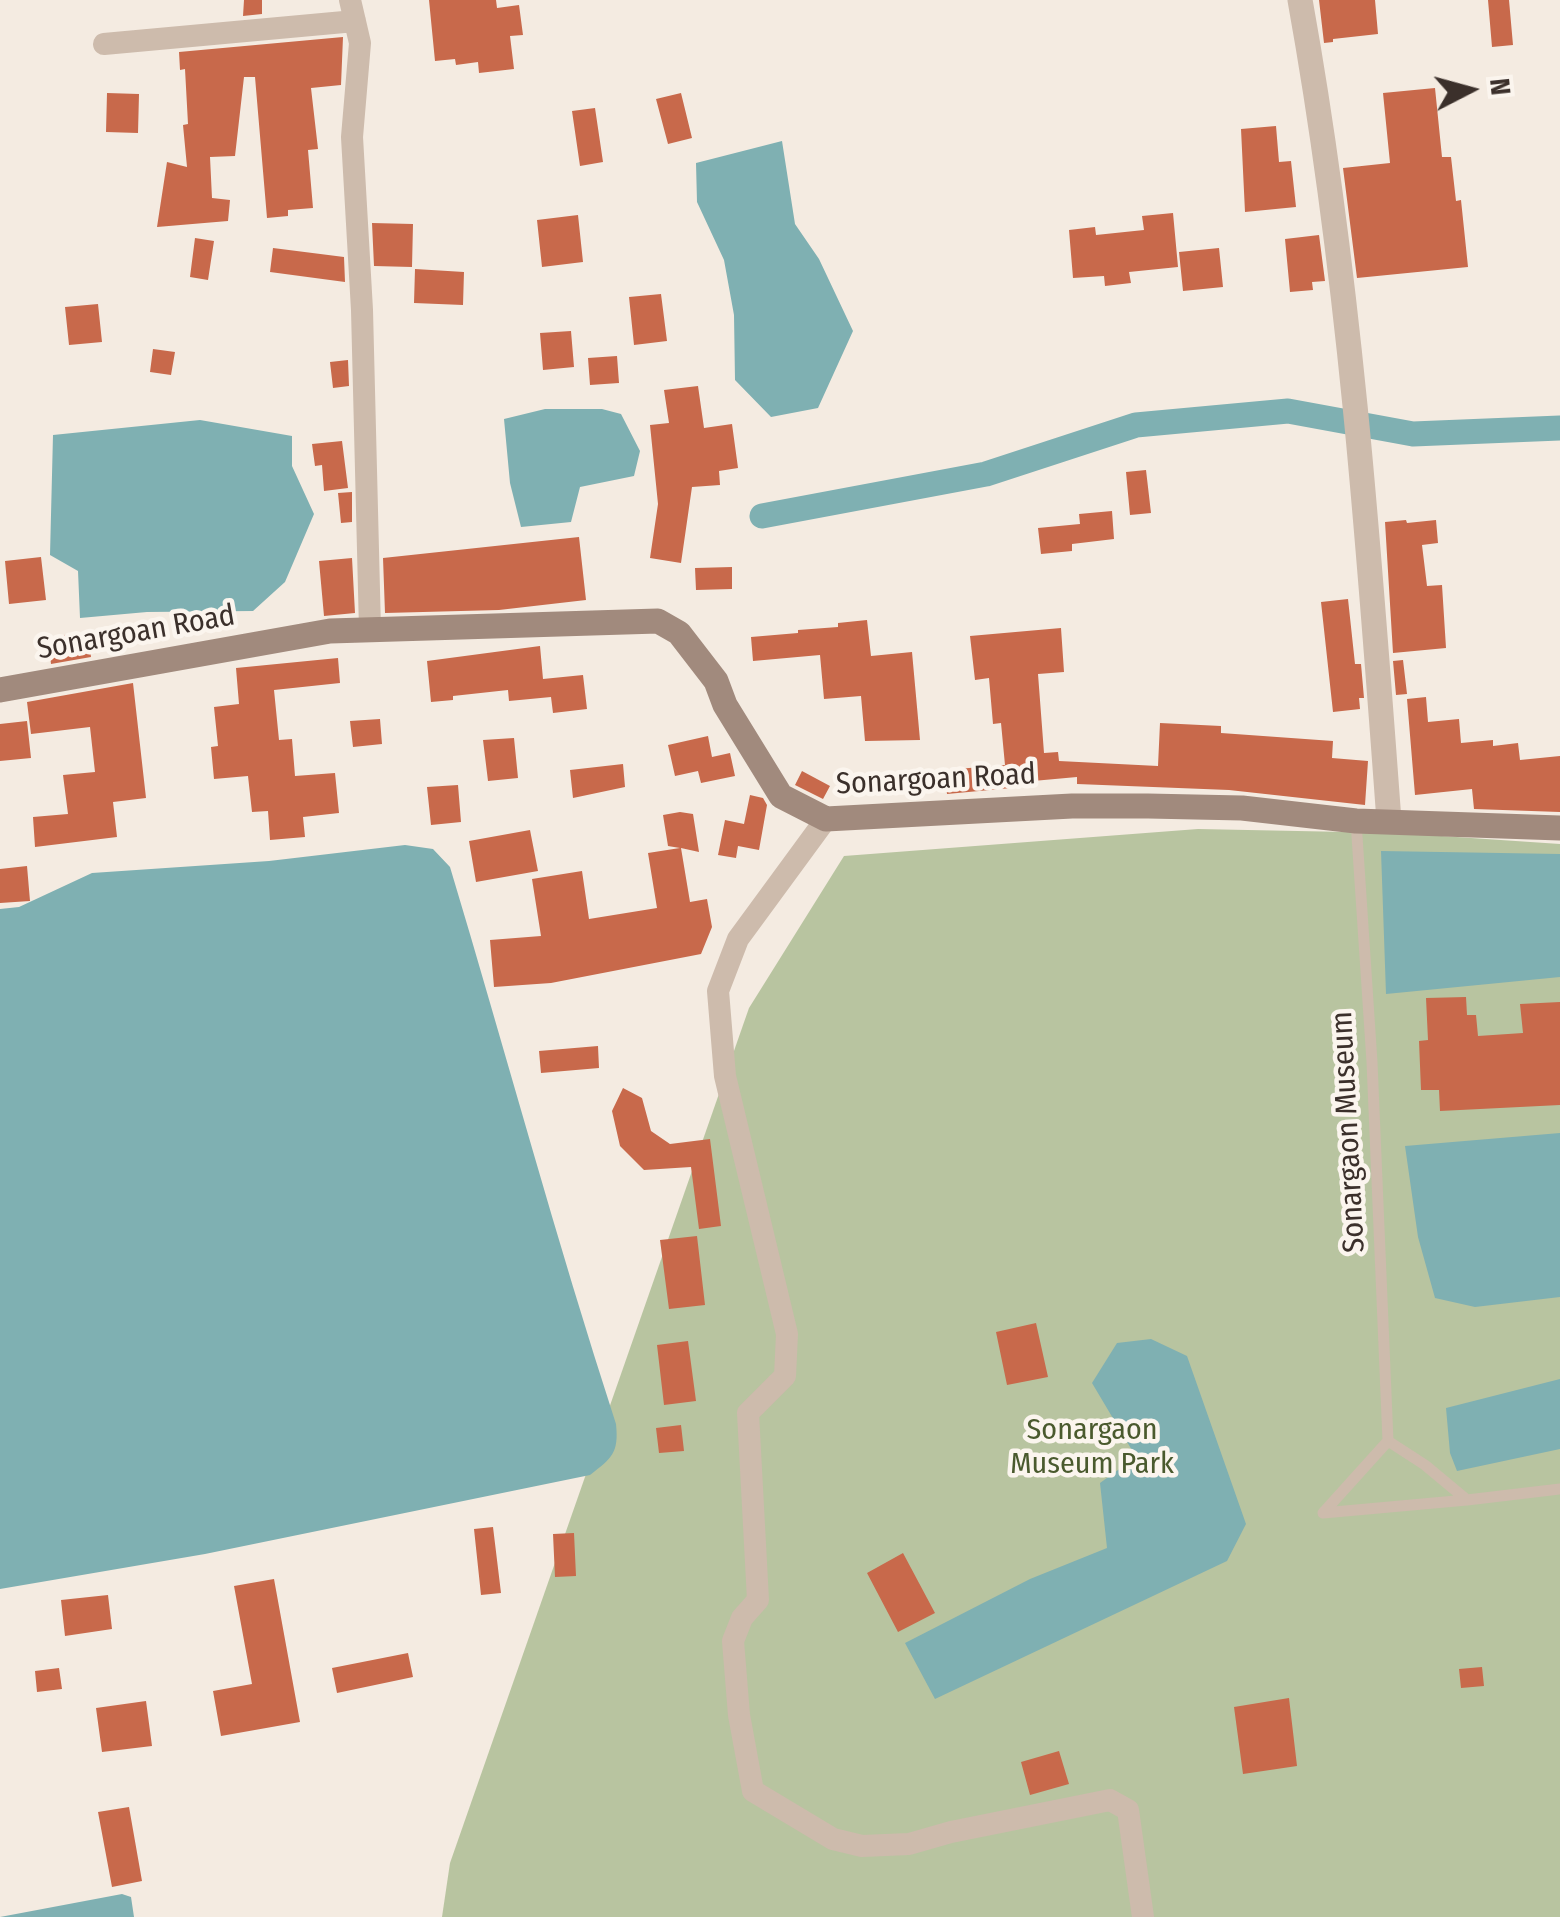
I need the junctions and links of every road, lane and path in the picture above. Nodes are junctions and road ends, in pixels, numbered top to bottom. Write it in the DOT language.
graph roads {
  1 [pos="1300,0"];
  2 [pos="352,11"];
  3 [pos="104,44"];
  4 [pos="370,630"];
  5 [pos="0,690"];
  6 [pos="826,820"];
  7 [pos="1356,821"];
  8 [pos="1389,821"];
  9 [pos="1560,828"];
  10 [pos="1388,1441"];
  11 [pos="1560,1489"];
  12 [pos="1467,1500"];
  13 [pos="1143,1917"];
  1 -- 8 [label="street"];
  2 -- 3 [label="street"];
  2 -- 4 [label="street"];
  4 -- 5 [label="main road, Sonargoan Road"];
  4 -- 6 [label="main road, Sonargoan Road"];
  6 -- 7 [label="main road, Sonargoan Road"];
  6 -- 13 [label="street"];
  7 -- 8 [label="main road, Sonargoan Road"];
  7 -- 10 [label="lane, Sonargaon Museum"];
  8 -- 9 [label="main road, Sonargoan Road"];
  10 -- 12 [label="lane"];
  10 -- 12 [label="lane"];
  11 -- 12 [label="lane"];
}
